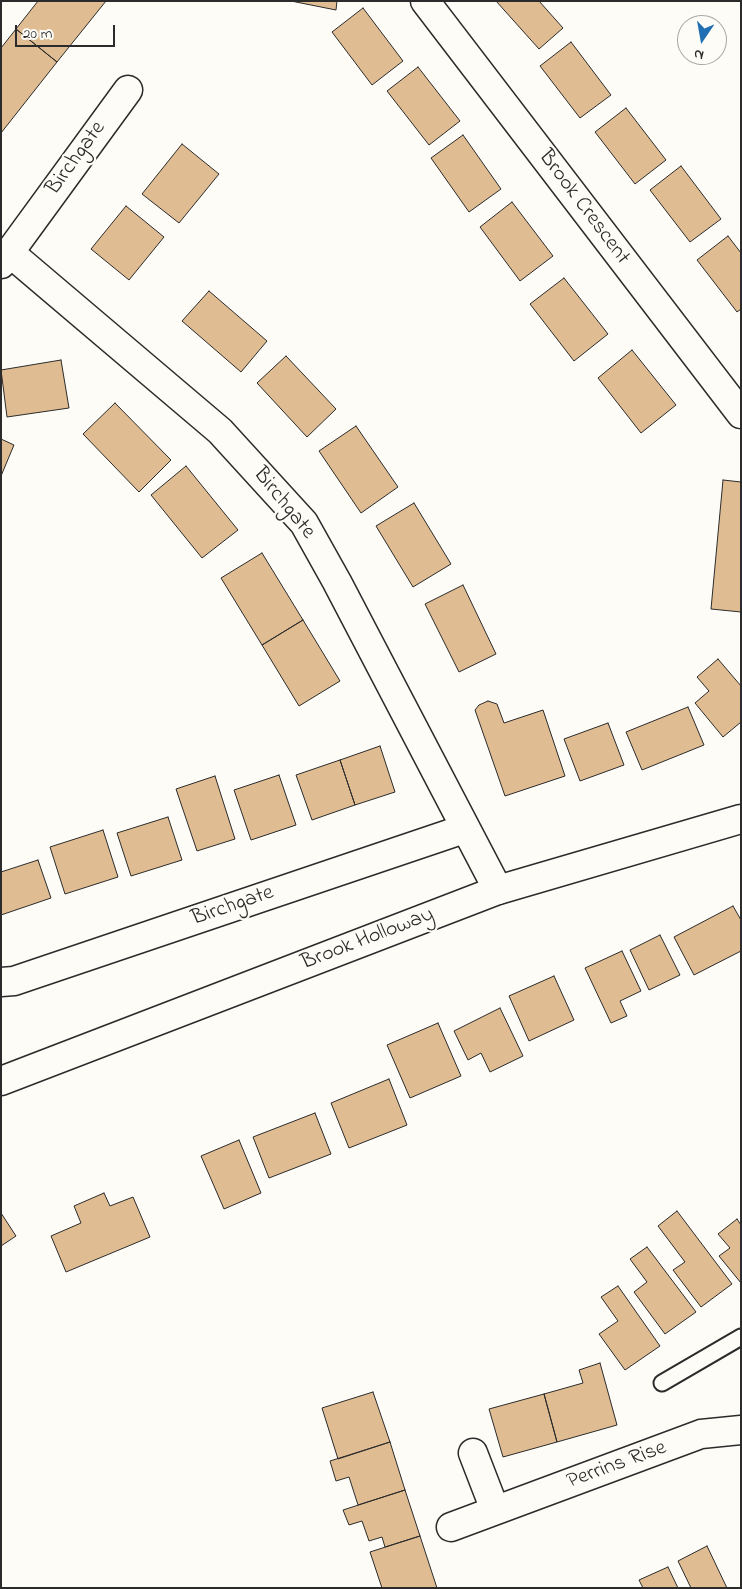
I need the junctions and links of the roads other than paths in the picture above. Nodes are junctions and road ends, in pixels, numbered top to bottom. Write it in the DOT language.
graph roads {
  1 [pos="425,1"];
  2 [pos="128,90"];
  3 [pos="5,258"];
  4 [pos="741,414"];
  5 [pos="741,819"];
  6 [pos="464,830"];
  7 [pos="498,890"];
  8 [pos="1,982"];
  9 [pos="1,1081"];
  10 [pos="741,1338"];
  11 [pos="662,1383"];
  12 [pos="741,1430"];
  13 [pos="473,1453"];
  14 [pos="495,1510"];
  15 [pos="451,1527"];
  1 -- 4 [label="street, Brook Crescent"];
  2 -- 3 [label="street, Birchgate"];
  3 -- 6 [label="street, Birchgate"];
  5 -- 7 [label="street, Brook Holloway"];
  6 -- 7 [label="street, Birchgate"];
  6 -- 8 [label="street, Birchgate"];
  7 -- 9 [label="street, Brook Holloway"];
  10 -- 11 [label="lane"];
  12 -- 14 [label="street, Perrins Rise"];
  13 -- 14 [label="street"];
  14 -- 15 [label="street, Perrins Rise"];
}
